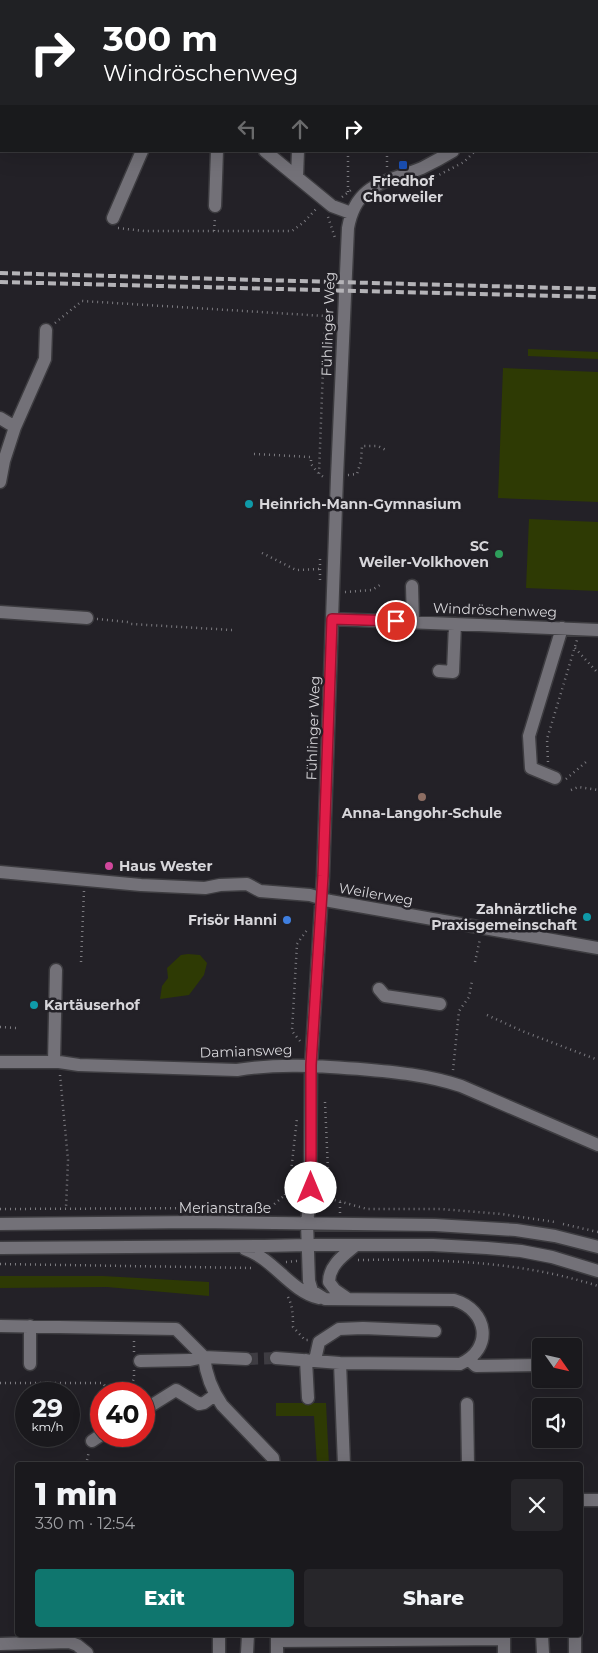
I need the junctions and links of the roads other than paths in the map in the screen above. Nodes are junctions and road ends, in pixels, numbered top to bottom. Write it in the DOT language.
graph roads {
  1 [pos="142,152"];
  2 [pos="217,152"];
  3 [pos="266,152"];
  4 [pos="298,152"];
  5 [pos="451,152"];
  6 [pos="297,177"];
  7 [pos="214,206"];
  8 [pos="351,213"];
  9 [pos="113,218"];
  10 [pos="46,330"];
  11 [pos="0,418"];
  12 [pos="16,427"];
  13 [pos="0,482"];
  14 [pos="412,586"];
  15 [pos="0,612"];
  16 [pos="88,618"];
  17 [pos="332,619"];
  18 [pos="413,622"];
  19 [pos="454,624"];
  20 [pos="562,628"];
  21 [pos="598,630"];
  22 [pos="439,671"];
  23 [pos="558,781"];
  24 [pos="0,872"];
  25 [pos="322,898"];
  26 [pos="598,948"];
  27 [pos="56,970"];
  28 [pos="379,989"];
  29 [pos="440,1004"];
  30 [pos="0,1062"];
  31 [pos="56,1062"];
  32 [pos="311,1065"];
  33 [pos="598,1145"];
  34 [pos="307,1223"];
  35 [pos="0,1224"];
  36 [pos="307,1244"];
  37 [pos="356,1245"];
  38 [pos="238,1246"];
  39 [pos="598,1247"];
  40 [pos="0,1248"];
  41 [pos="598,1271"];
  42 [pos="325,1299"];
  43 [pos="348,1299"];
  44 [pos="0,1326"];
  45 [pos="30,1326"];
  46 [pos="435,1331"];
  47 [pos="204,1357"];
  48 [pos="276,1358"];
  49 [pos="246,1359"];
  50 [pos="305,1360"];
  51 [pos="469,1360"];
  52 [pos="140,1361"];
  53 [pos="340,1363"];
  54 [pos="30,1364"];
  55 [pos="532,1365"];
  56 [pos="215,1395"];
  57 [pos="308,1398"];
  58 [pos="155,1403"];
  59 [pos="467,1404"];
  60 [pos="274,1462"];
  61 [pos="344,1462"];
  62 [pos="468,1462"];
  63 [pos="583,1500"];
  64 [pos="598,1500"];
  65 [pos="219,1637"];
  66 [pos="248,1637"];
  67 [pos="504,1637"];
  68 [pos="542,1637"];
  69 [pos="575,1637"];
  70 [pos="277,1643"];
  71 [pos="0,1644"];
  72 [pos="87,1653"];
  73 [pos="219,1653"];
  74 [pos="247,1653"];
  75 [pos="504,1653"];
  76 [pos="543,1653"];
  77 [pos="575,1653"];
  1 -- 9 [label="street"];
  2 -- 7 [label="street"];
  3 -- 6 [label="street"];
  4 -- 6 [label="street"];
  5 -- 8 [label="street"];
  6 -- 8 [label="street"];
  8 -- 17 [label="street, Fühlinger Weg"];
  10 -- 12 [label="street"];
  11 -- 12 [label="street"];
  12 -- 13 [label="street"];
  14 -- 18 [label="street"];
  15 -- 16 [label="street"];
  17 -- 18 [label="street, Windröschenweg"];
  17 -- 25 [label="street, Fühlinger Weg"];
  18 -- 19 [label="street, Windröschenweg"];
  19 -- 20 [label="street, Windröschenweg"];
  19 -- 22 [label="street"];
  20 -- 21 [label="street, Windröschenweg"];
  20 -- 23 [label="street"];
  24 -- 25 [label="street, Weilerweg"];
  25 -- 26 [label="street, Weilerweg"];
  25 -- 32 [label="street, Fühlinger Weg"];
  27 -- 31 [label="street"];
  28 -- 29 [label="street"];
  30 -- 31 [label="street, Damiansweg"];
  31 -- 32 [label="street, Damiansweg"];
  32 -- 33 [label="street, Damiansweg"];
  32 -- 34 [label="street, Fühlinger Weg"];
  34 -- 35 [label="street, Merianstraße"];
  34 -- 36 [label="street, Fühlinger Weg"];
  34 -- 39 [label="street, Merianstraße"];
  36 -- 37 [label="street"];
  36 -- 38 [label="street"];
  36 -- 42 [label="street"];
  37 -- 41 [label="street"];
  37 -- 43 [label="street"];
  38 -- 40 [label="street"];
  38 -- 42 [label="street"];
  42 -- 43 [label="street"];
  43 -- 51 [label="street"];
  44 -- 45 [label="street"];
  45 -- 47 [label="street"];
  45 -- 54 [label="street"];
  46 -- 50 [label="street"];
  47 -- 49 [label="street"];
  47 -- 52 [label="street"];
  47 -- 56 [label="street"];
  48 -- 50 [label="street"];
  50 -- 53 [label="street"];
  50 -- 57 [label="street"];
  51 -- 53 [label="street"];
  51 -- 55 [label="street"];
  53 -- 61 [label="street"];
  56 -- 58 [label="street"];
  56 -- 60 [label="street"];
  59 -- 62 [label="street"];
  63 -- 64 [label="street"];
  65 -- 73 [label="street"];
  66 -- 74 [label="street"];
  67 -- 70 [label="street"];
  67 -- 75 [label="street"];
  68 -- 76 [label="street"];
  69 -- 77 [label="street"];
  71 -- 72 [label="street"];
}
